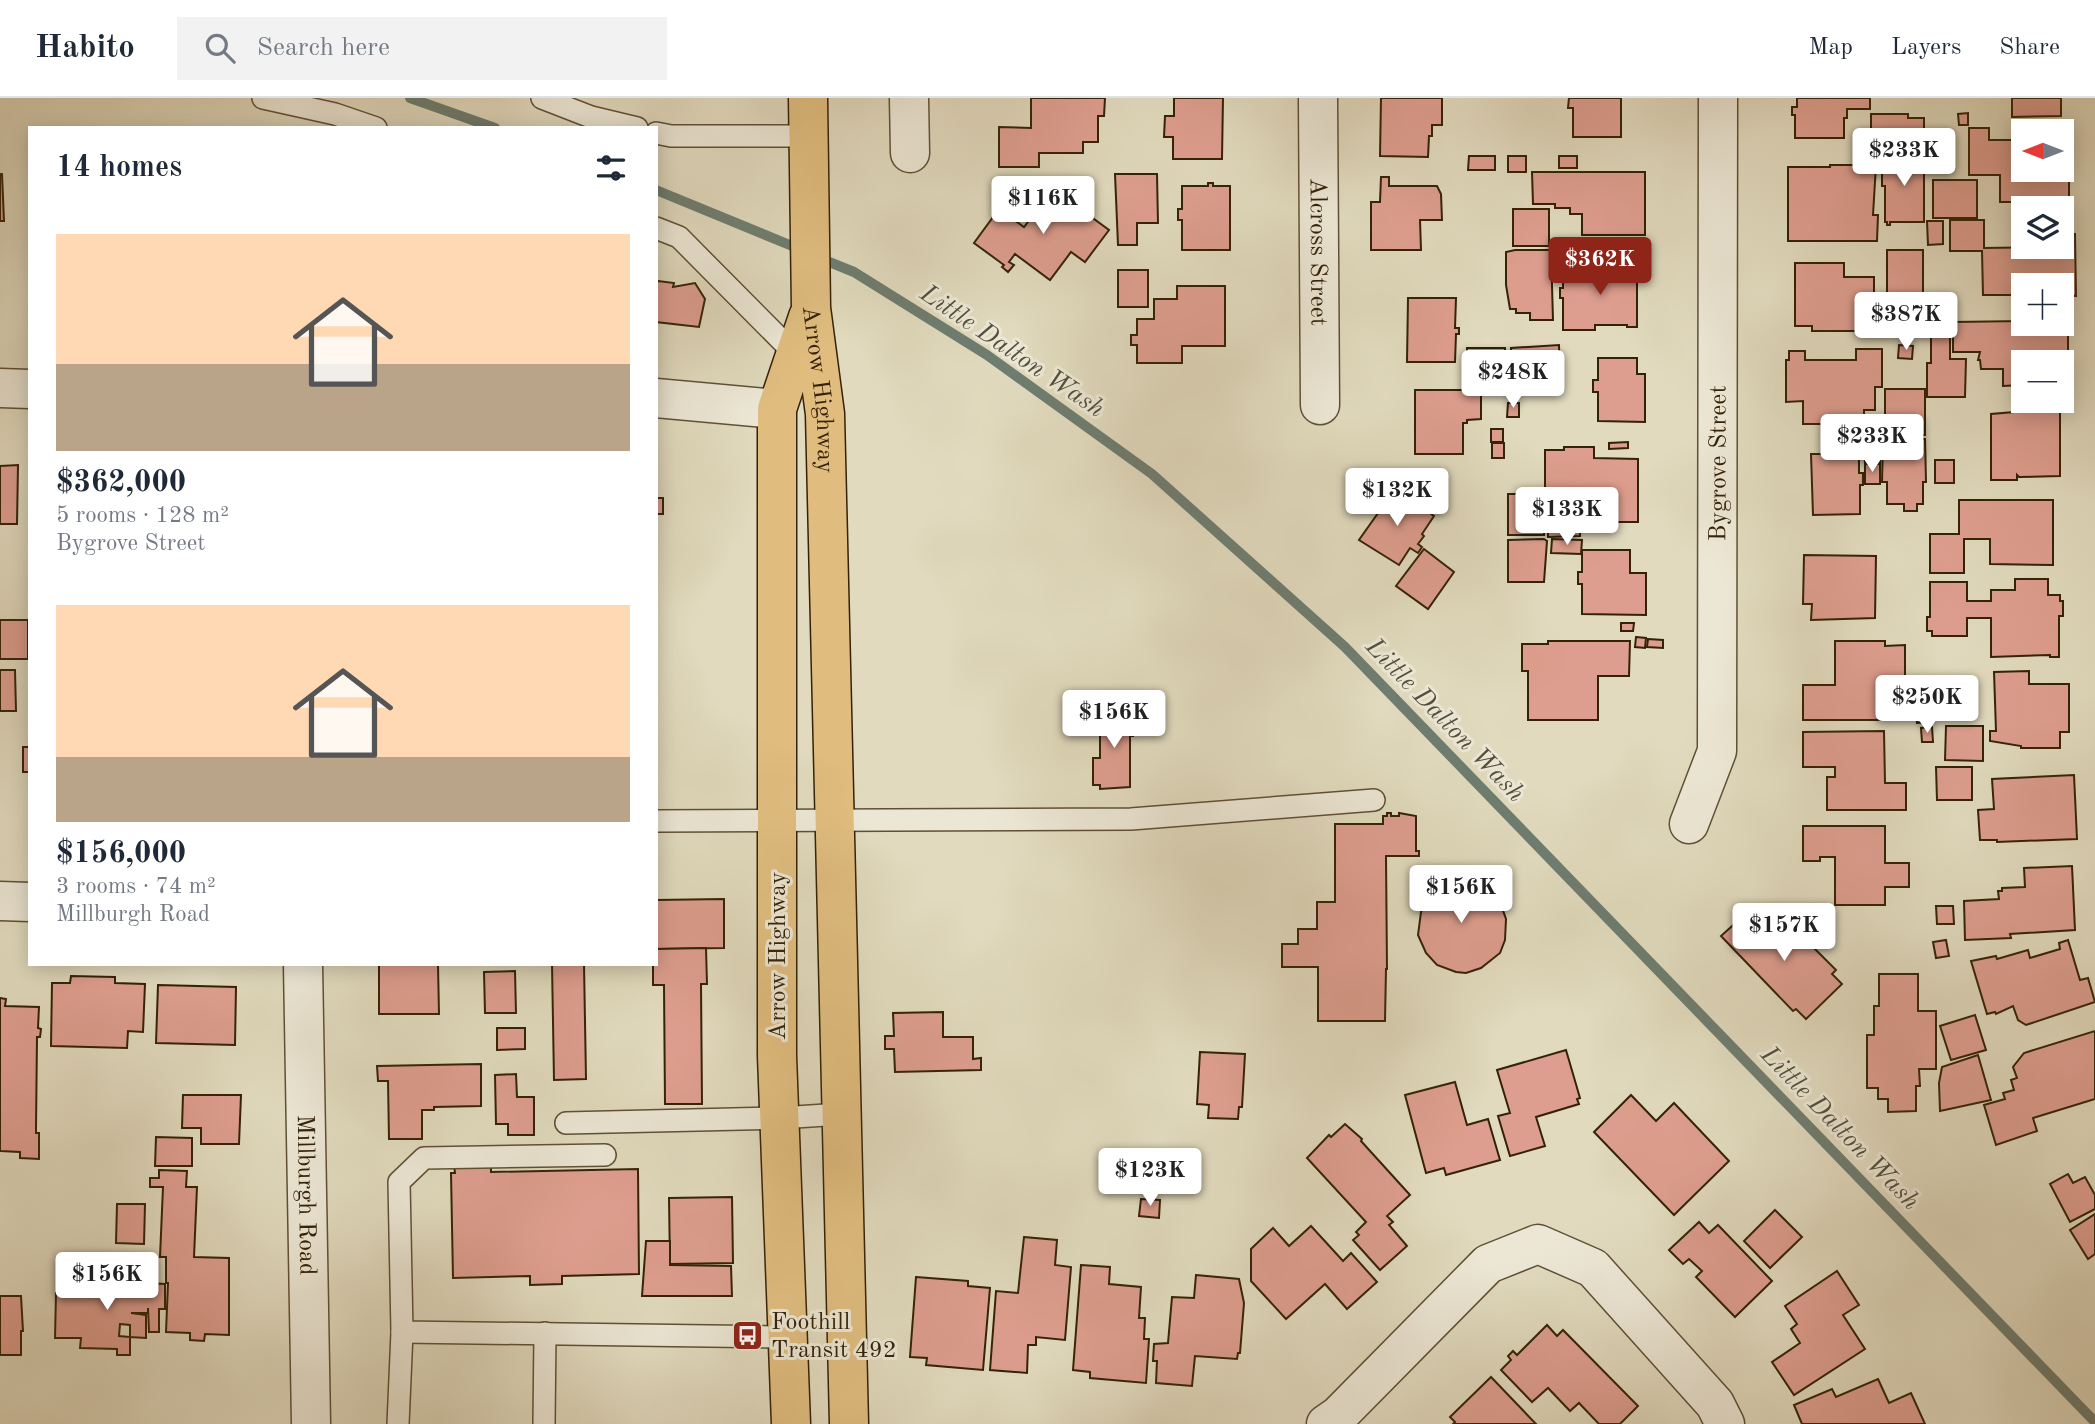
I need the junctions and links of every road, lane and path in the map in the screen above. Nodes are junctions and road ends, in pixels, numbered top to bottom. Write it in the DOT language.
graph roads {
  1 [pos="263,98"];
  2 [pos="542,98"];
  3 [pos="808,98"];
  4 [pos="909,98"];
  5 [pos="1318,98"];
  6 [pos="1718,98"];
  7 [pos="370,126"];
  8 [pos="629,126"];
  9 [pos="658,133"];
  10 [pos="789,136"];
  11 [pos="910,153"];
  12 [pos="658,229"];
  13 [pos="811,308"];
  14 [pos="796,355"];
  15 [pos="0,388"];
  16 [pos="28,388"];
  17 [pos="658,398"];
  18 [pos="1320,405"];
  19 [pos="777,409"];
  20 [pos="1374,800"];
  21 [pos="777,820"];
  22 [pos="658,821"];
  23 [pos="834,821"];
  24 [pos="1689,824"];
  25 [pos="0,901"];
  26 [pos="28,902"];
  27 [pos="303,966"];
  28 [pos="841,1114"];
  29 [pos="779,1118"];
  30 [pos="566,1123"];
  31 [pos="605,1155"];
  32 [pos="402,1332"];
  33 [pos="545,1333"];
  34 [pos="788,1337"];
  35 [pos="311,1424"];
  36 [pos="398,1424"];
  37 [pos="544,1424"];
  38 [pos="791,1424"];
  39 [pos="849,1424"];
  40 [pos="1326,1424"];
  41 [pos="1725,1424"];
  1 -- 7 [label="lane"];
  2 -- 8 [label="lane"];
  3 -- 13 [label="main road"];
  4 -- 11 [label="street"];
  5 -- 18 [label="street, Alcross Street"];
  6 -- 24 [label="street, Bygrove Street"];
  9 -- 10 [label="lane"];
  12 -- 14 [label="lane"];
  13 -- 14 [label="main road, Arrow Highway"];
  13 -- 23 [label="main road, Arrow Highway"];
  14 -- 19 [label="main road, Arrow Highway"];
  15 -- 16 [label="street"];
  17 -- 19 [label="street"];
  19 -- 21 [label="main road, Arrow Highway"];
  20 -- 23 [label="lane"];
  21 -- 22 [label="lane"];
  21 -- 23 [label="lane"];
  21 -- 29 [label="main road, Arrow Highway"];
  23 -- 28 [label="main road, Arrow Highway"];
  25 -- 26 [label="street"];
  27 -- 35 [label="street, Millburgh Road"];
  28 -- 29 [label="lane"];
  28 -- 39 [label="main road, Arrow Highway"];
  29 -- 30 [label="lane"];
  29 -- 34 [label="main road, Arrow Highway"];
  31 -- 32 [label="lane"];
  32 -- 33 [label="lane"];
  32 -- 36 [label="lane"];
  33 -- 34 [label="lane"];
  33 -- 37 [label="lane"];
  34 -- 38 [label="main road, Arrow Highway"];
  40 -- 41 [label="street"];
}
